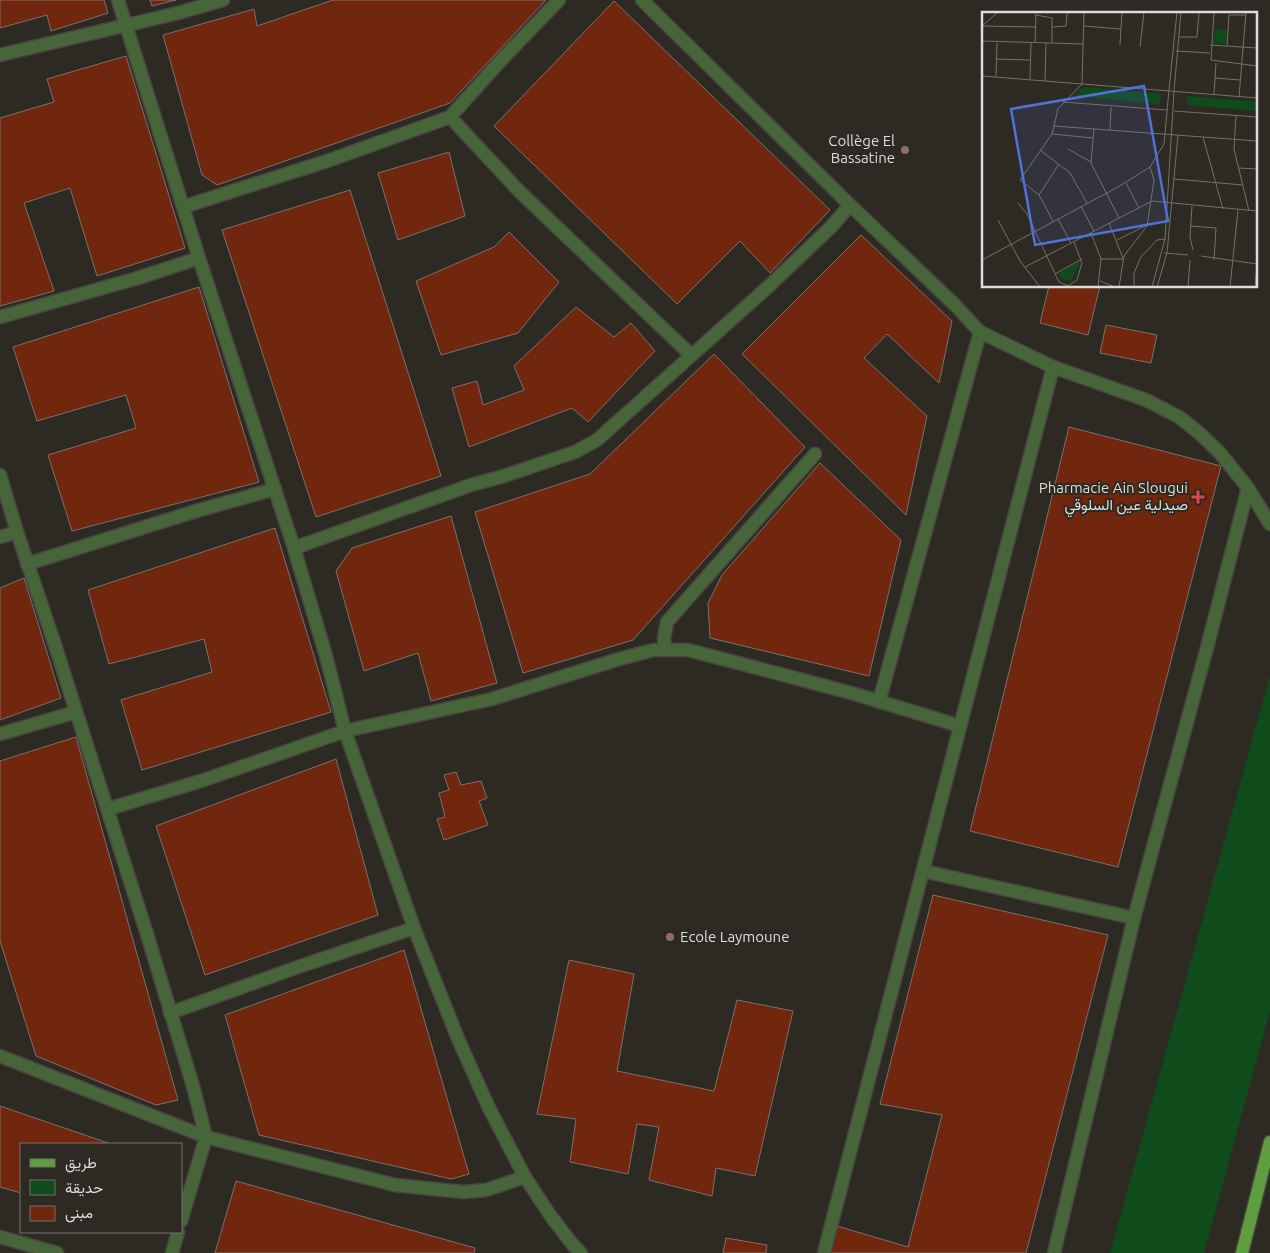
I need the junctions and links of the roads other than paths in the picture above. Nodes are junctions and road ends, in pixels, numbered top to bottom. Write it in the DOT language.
graph roads {
  1 [pos="118,0"];
  2 [pos="223,0"];
  3 [pos="559,0"];
  4 [pos="642,0"];
  5 [pos="126,24"];
  6 [pos="0,55"];
  7 [pos="450,117"];
  8 [pos="850,205"];
  9 [pos="183,207"];
  10 [pos="199,258"];
  11 [pos="0,317"];
  12 [pos="980,332"];
  13 [pos="691,356"];
  14 [pos="1052,367"];
  15 [pos="815,454"];
  16 [pos="0,475"];
  17 [pos="1248,488"];
  18 [pos="275,489"];
  19 [pos="1270,524"];
  20 [pos="17,532"];
  21 [pos="0,537"];
  22 [pos="294,548"];
  23 [pos="28,564"];
  24 [pos="665,649"];
  25 [pos="879,702"];
  26 [pos="76,712"];
  27 [pos="960,726"];
  28 [pos="345,731"];
  29 [pos="0,734"];
  30 [pos="108,809"];
  31 [pos="922,870"];
  32 [pos="1134,918"];
  33 [pos="414,928"];
  34 [pos="170,1013"];
  35 [pos="0,1055"];
  36 [pos="206,1137"];
  37 [pos="1270,1142"];
  38 [pos="525,1177"];
  39 [pos="182,1218"];
  40 [pos="178,1233"];
  41 [pos="0,1237"];
  42 [pos="57,1253"];
  43 [pos="172,1253"];
  44 [pos="581,1253"];
  45 [pos="824,1253"];
  46 [pos="1054,1253"];
  47 [pos="1242,1253"];
  1 -- 5 [label="street"];
  2 -- 5 [label="street"];
  3 -- 7 [label="street"];
  4 -- 8 [label="street"];
  5 -- 6 [label="street"];
  5 -- 9 [label="street"];
  7 -- 9 [label="street"];
  7 -- 13 [label="street"];
  8 -- 12 [label="street"];
  8 -- 13 [label="street"];
  9 -- 10 [label="street"];
  10 -- 11 [label="street"];
  10 -- 18 [label="street"];
  12 -- 14 [label="street"];
  12 -- 25 [label="street"];
  13 -- 22 [label="street"];
  14 -- 17 [label="street"];
  14 -- 27 [label="street"];
  15 -- 24 [label="street"];
  16 -- 20 [label="street"];
  17 -- 19 [label="street"];
  17 -- 32 [label="street"];
  18 -- 22 [label="street"];
  18 -- 23 [label="street"];
  20 -- 21 [label="street"];
  20 -- 23 [label="street"];
  22 -- 28 [label="street"];
  23 -- 26 [label="street"];
  24 -- 25 [label="street"];
  24 -- 28 [label="street"];
  25 -- 27 [label="street"];
  26 -- 29 [label="street"];
  26 -- 30 [label="street"];
  27 -- 31 [label="street"];
  28 -- 30 [label="street"];
  28 -- 33 [label="street"];
  30 -- 34 [label="street"];
  31 -- 32 [label="street"];
  31 -- 45 [label="street"];
  32 -- 46 [label="street"];
  33 -- 34 [label="street"];
  33 -- 38 [label="street"];
  34 -- 36 [label="street"];
  35 -- 36 [label="street"];
  36 -- 38 [label="street"];
  36 -- 39 [label="street"];
  37 -- 47 [label="main road"];
  38 -- 44 [label="street"];
  40 -- 43 [label="street"];
  41 -- 42 [label="street"];
}
